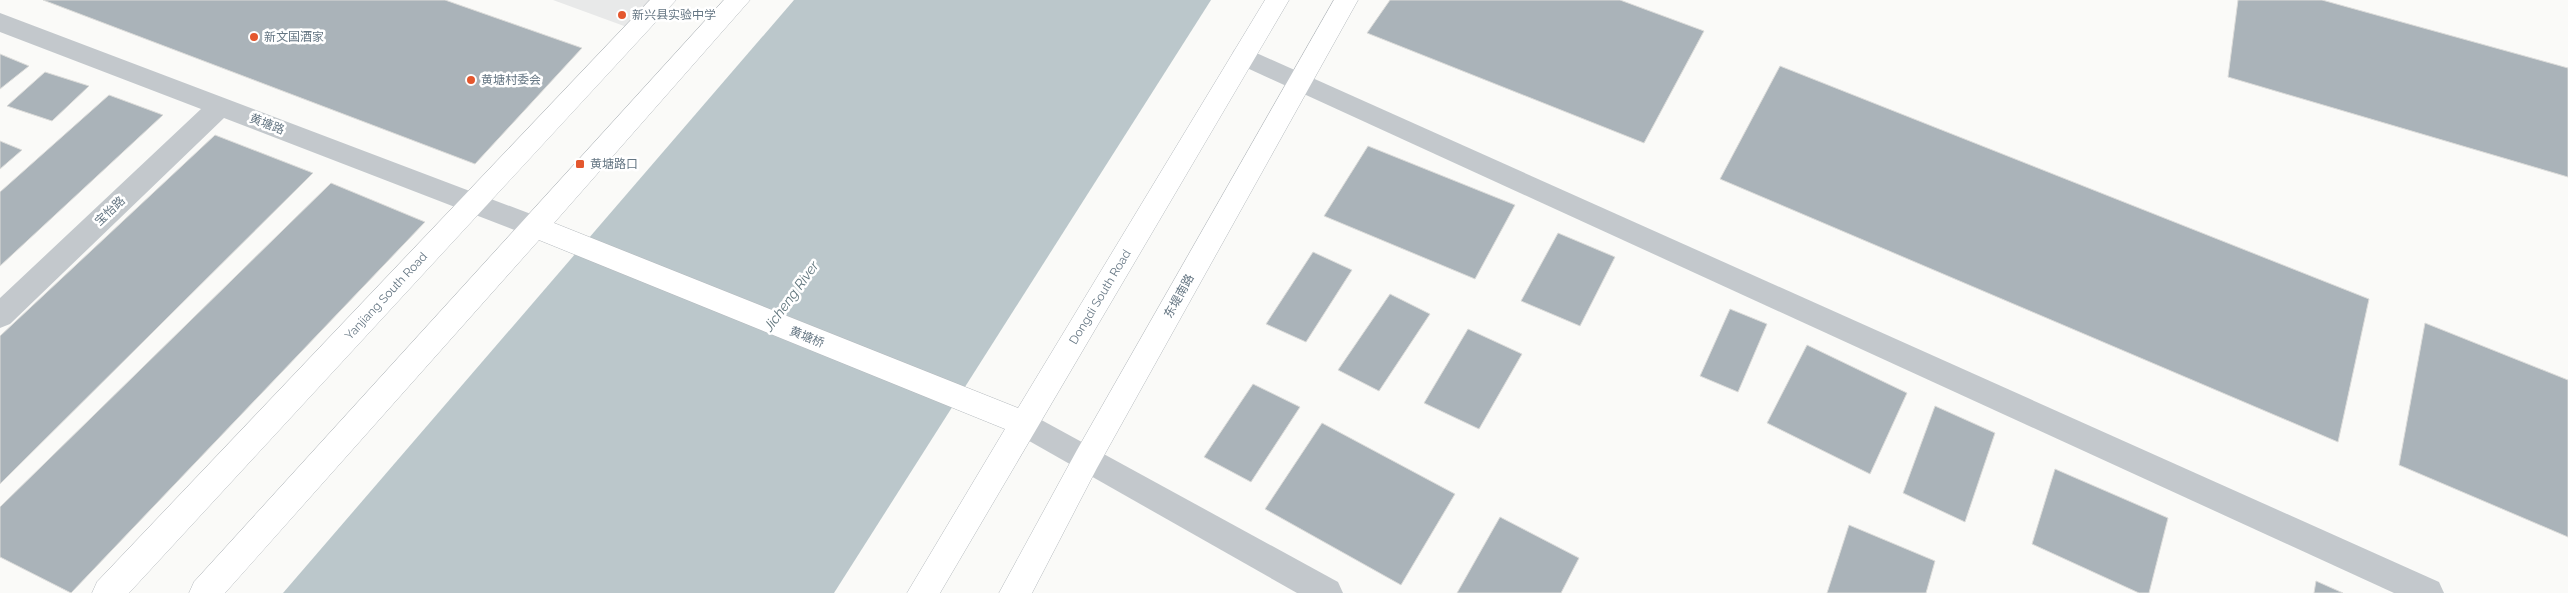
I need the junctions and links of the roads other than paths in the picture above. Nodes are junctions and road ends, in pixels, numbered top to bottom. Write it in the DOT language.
graph roads {
  1 [pos="664,0"];
  2 [pos="738,0"];
  3 [pos="1277,0"];
  4 [pos="1346,0"];
  5 [pos="0,22"];
  6 [pos="1243,56"];
  7 [pos="1300,82"];
  8 [pos="221,106"];
  9 [pos="474,203"];
  10 [pos="534,228"];
  11 [pos="0,316"];
  12 [pos="1025,424"];
  13 [pos="1087,459"];
  14 [pos="108,593"];
  15 [pos="205,593"];
  16 [pos="923,593"];
  17 [pos="1015,593"];
  18 [pos="1327,593"];
  19 [pos="2428,593"];
  1 -- 9 [label="main road, Yanjiang South Road"];
  2 -- 10 [label="main road"];
  3 -- 6 [label="main road, Dongdi South Road"];
  4 -- 7 [label="main road, 东堤南路"];
  5 -- 8 [label="street, 黄塘路"];
  6 -- 7 [label="street"];
  6 -- 12 [label="main road, Dongdi South Road"];
  7 -- 13 [label="main road, 东堤南路"];
  7 -- 19 [label="street"];
  8 -- 9 [label="street, 黄塘路"];
  8 -- 11 [label="street, 宝怡路"];
  9 -- 10 [label="street, 黄塘路"];
  9 -- 14 [label="main road, Yanjiang South Road"];
  10 -- 12 [label="main road, 黄塘桥"];
  10 -- 15 [label="main road"];
  12 -- 13 [label="street"];
  12 -- 16 [label="main road, Dongdi South Road"];
  13 -- 17 [label="main road, 东堤南路"];
  13 -- 18 [label="street"];
}
